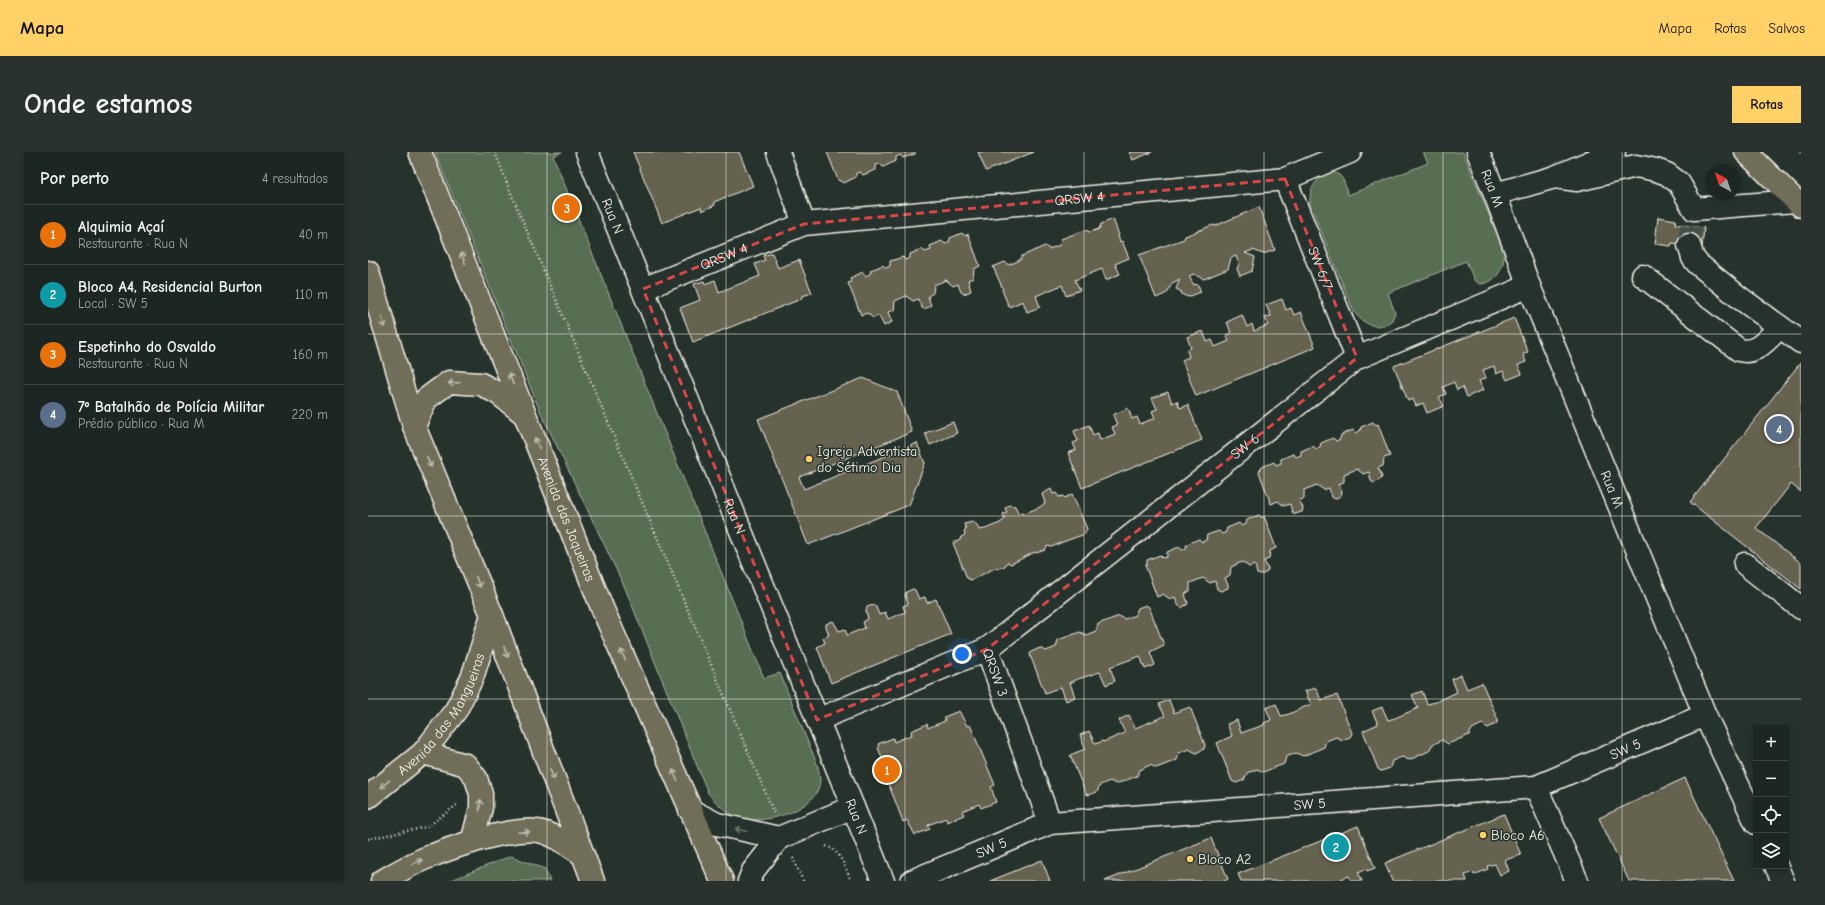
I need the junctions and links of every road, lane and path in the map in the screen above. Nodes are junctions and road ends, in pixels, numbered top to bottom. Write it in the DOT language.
graph roads {
  1 [pos="420,152"];
  2 [pos="495,152"];
  3 [pos="587,152"];
  4 [pos="778,152"];
  5 [pos="1350,152"];
  6 [pos="1478,152"];
  7 [pos="1614,152"];
  8 [pos="1746,152"];
  9 [pos="1555,177"];
  10 [pos="1285,179"];
  11 [pos="1495,194"];
  12 [pos="1798,203"];
  13 [pos="804,224"];
  14 [pos="1691,227"];
  15 [pos="368,272"];
  16 [pos="1643,276"];
  17 [pos="1529,286"];
  18 [pos="643,289"];
  19 [pos="1780,327"];
  20 [pos="1801,342"];
  21 [pos="1356,358"];
  22 [pos="525,415"];
  23 [pos="414,426"];
  24 [pos="1745,564"];
  25 [pos="1801,608"];
  26 [pos="492,615"];
  27 [pos="987,649"];
  28 [pos="1705,715"];
  29 [pos="818,720"];
  30 [pos="423,753"];
  31 [pos="1536,787"];
  32 [pos="368,797"];
  33 [pos="458,804"];
  34 [pos="853,807"];
  35 [pos="690,810"];
  36 [pos="1753,817"];
  37 [pos="1050,823"];
  38 [pos="782,836"];
  39 [pos="368,839"];
  40 [pos="472,842"];
  41 [pos="819,848"];
  42 [pos="582,854"];
  43 [pos="1777,869"];
  44 [pos="382,881"];
  45 [pos="592,881"];
  46 [pos="722,881"];
  47 [pos="749,881"];
  48 [pos="803,881"];
  49 [pos="851,881"];
  50 [pos="883,881"];
  51 [pos="912,881"];
  52 [pos="1577,881"];
  53 [pos="1783,881"];
  22 -- 1 [label="main road, Avenida das Jaqueiras, one-way"];
  2 -- 38 [label="path"];
  3 -- 18 [label="street, Rua N"];
  4 -- 13 [label="street"];
  5 -- 10 [label="street, QRSW 4"];
  6 -- 11 [label="street, Rua M"];
  7 -- 9 [label="street"];
  8 -- 12 [label="main road"];
  9 -- 11 [label="street"];
  9 -- 14 [label="street"];
  10 -- 13 [label="street, QRSW 4"];
  10 -- 21 [label="street, SW 6/7"];
  11 -- 17 [label="street, Rua M"];
  12 -- 14 [label="street"];
  13 -- 18 [label="street, QRSW 4"];
  14 -- 19 [label="street"];
  15 -- 23 [label="main road, one-way"];
  16 -- 19 [label="street"];
  17 -- 21 [label="street, SW 6"];
  17 -- 28 [label="street, Rua M"];
  18 -- 29 [label="street, Rua N"];
  19 -- 20 [label="street"];
  21 -- 27 [label="street, SW 6"];
  22 -- 23 [label="main road, one-way"];
  35 -- 22 [label="main road, Avenida das Jaqueiras, one-way"];
  23 -- 26 [label="main road, one-way"];
  24 -- 25 [label="street"];
  26 -- 30 [label="main road, Avenida das Mangueiras"];
  26 -- 42 [label="main road, one-way"];
  27 -- 29 [label="street, QRSW 3"];
  27 -- 37 [label="street, QRSW 3"];
  28 -- 31 [label="street, SW 5"];
  28 -- 36 [label="street, Rua M"];
  29 -- 34 [label="street, Rua N"];
  30 -- 32 [label="main road, Avenida das Mangueiras, one-way"];
  40 -- 30 [label="main road, one-way"];
  31 -- 37 [label="street, SW 5"];
  31 -- 52 [label="street"];
  33 -- 39 [label="path"];
  34 -- 38 [label="street"];
  34 -- 50 [label="street, Rua N"];
  38 -- 35 [label="street, one-way"];
  35 -- 46 [label="main road, Avenida das Jaqueiras"];
  37 -- 51 [label="street, SW 5"];
  38 -- 47 [label="street"];
  38 -- 48 [label="path"];
  40 -- 42 [label="main road, one-way"];
  44 -- 40 [label="main road, one-way"];
  41 -- 49 [label="path"];
  42 -- 45 [label="main road"];
  43 -- 53 [label="street"];
}
